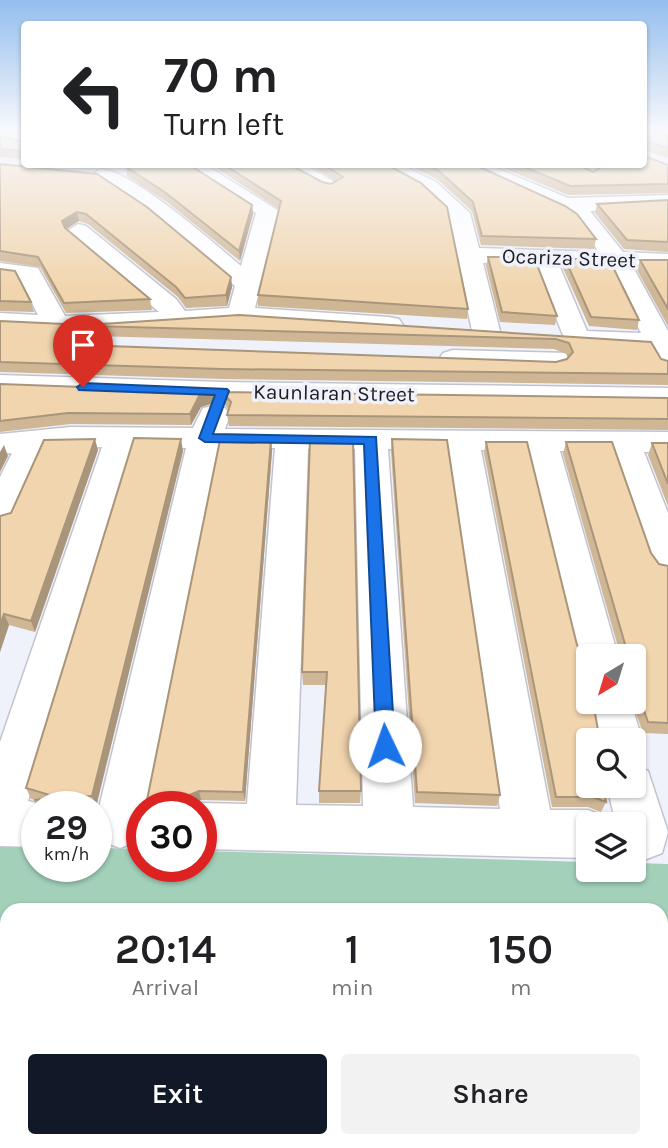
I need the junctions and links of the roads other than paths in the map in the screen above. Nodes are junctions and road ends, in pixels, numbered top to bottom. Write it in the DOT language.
graph roads {
  1 [pos="111,184"];
  2 [pos="221,184"];
  3 [pos="327,184"];
  4 [pos="421,184"];
  5 [pos="514,184"];
  6 [pos="330,185"];
  7 [pos="668,201"];
  8 [pos="565,205"];
  9 [pos="78,231"];
  10 [pos="469,255"];
  11 [pos="544,258"];
  12 [pos="615,259"];
  13 [pos="668,261"];
  14 [pos="0,270"];
  15 [pos="247,283"];
  16 [pos="240,315"];
  17 [pos="177,318"];
  18 [pos="0,321"];
  19 [pos="56,324"];
  20 [pos="418,327"];
  21 [pos="577,339"];
  22 [pos="0,344"];
  23 [pos="139,348"];
  24 [pos="666,353"];
  25 [pos="423,358"];
  26 [pos="226,379"];
  27 [pos="0,384"];
  28 [pos="668,397"];
  29 [pos="205,438"];
  30 [pos="121,439"];
  31 [pos="292,439"];
  32 [pos="34,440"];
  33 [pos="371,440"];
  34 [pos="463,440"];
  35 [pos="541,441"];
  36 [pos="624,442"];
  37 [pos="668,442"];
  38 [pos="0,444"];
  39 [pos="0,515"];
  40 [pos="668,563"];
  41 [pos="594,644"];
  42 [pos="635,798"];
  43 [pos="0,813"];
  44 [pos="0,823"];
  45 [pos="21,824"];
  46 [pos="119,825"];
  47 [pos="217,826"];
  48 [pos="270,828"];
  49 [pos="389,829"];
  50 [pos="529,832"];
  51 [pos="576,834"];
  52 [pos="648,836"];
  1 -- 15 [label="street"];
  2 -- 15 [label="street"];
  3 -- 6 [label="street"];
  4 -- 10 [label="street"];
  5 -- 8 [label="street"];
  7 -- 8 [label="street"];
  8 -- 12 [label="street"];
  9 -- 17 [label="street"];
  10 -- 11 [label="street, Ocariza Street"];
  10 -- 21 [label="street"];
  11 -- 12 [label="street, Ocariza Street"];
  11 -- 21 [label="street"];
  12 -- 13 [label="street, Ocariza Street"];
  12 -- 24 [label="street"];
  14 -- 19 [label="street"];
  15 -- 16 [label="street"];
  16 -- 17 [label="street"];
  16 -- 20 [label="street"];
  17 -- 19 [label="street"];
  18 -- 19 [label="street"];
  21 -- 24 [label="street"];
  22 -- 23 [label="street"];
  24 -- 25 [label="street"];
  26 -- 27 [label="street, Kaunlaran Street"];
  26 -- 28 [label="street, Kaunlaran Street"];
  26 -- 29 [label="street"];
  29 -- 30 [label="street"];
  29 -- 31 [label="street"];
  29 -- 46 [label="street"];
  30 -- 32 [label="street"];
  30 -- 43 [label="street"];
  31 -- 33 [label="street"];
  31 -- 48 [label="street"];
  32 -- 38 [label="street"];
  32 -- 39 [label="street"];
  33 -- 34 [label="street"];
  33 -- 49 [label="street"];
  34 -- 35 [label="street"];
  34 -- 50 [label="street"];
  35 -- 36 [label="street"];
  35 -- 41 [label="street"];
  36 -- 37 [label="street"];
  36 -- 40 [label="street"];
  42 -- 52 [label="street"];
  44 -- 45 [label="street"];
  47 -- 48 [label="street"];
  48 -- 49 [label="street"];
  49 -- 50 [label="street"];
  50 -- 51 [label="street"];
}
